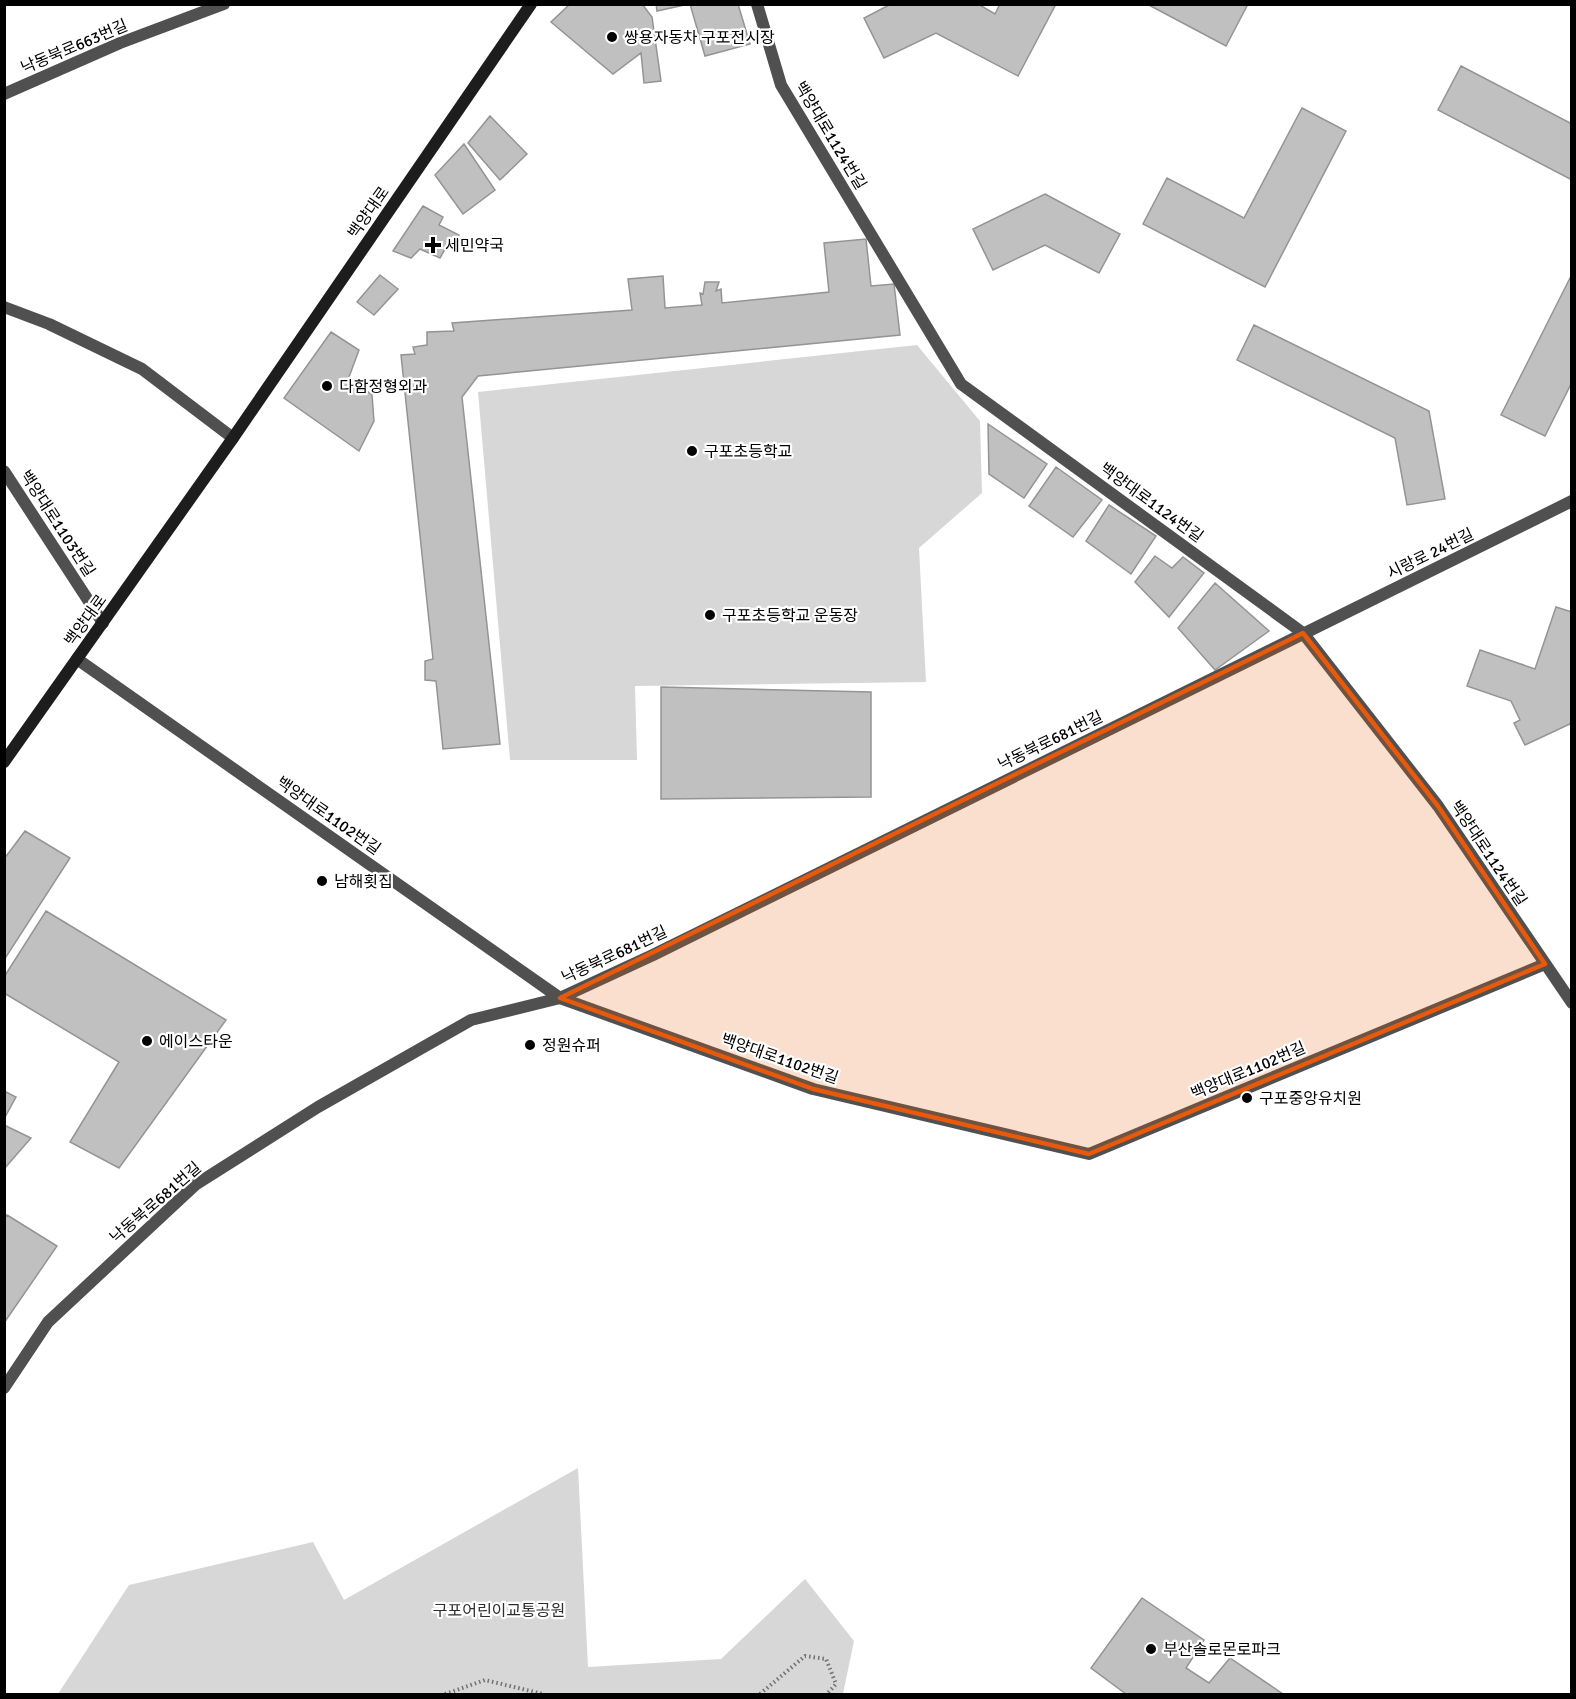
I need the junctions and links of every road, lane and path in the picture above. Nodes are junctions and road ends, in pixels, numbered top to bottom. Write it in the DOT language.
graph roads {
  1 [pos="224,4"];
  2 [pos="757,4"];
  3 [pos="525,8"];
  4 [pos="4,94"];
  5 [pos="4,307"];
  6 [pos="233,438"];
  7 [pos="4,471"];
  8 [pos="1572,501"];
  9 [pos="103,623"];
  10 [pos="1303,633"];
  11 [pos="77,659"];
  12 [pos="4,762"];
  13 [pos="1545,964"];
  14 [pos="561,998"];
  15 [pos="1572,1003"];
  16 [pos="4,1388"];
  17 [pos="445,1695"];
  18 [pos="543,1695"];
  19 [pos="760,1695"];
  20 [pos="827,1695"];
  1 -- 4 [label="street, 낙동북로663번길"];
  2 -- 10 [label="street, 백양대로1124번길"];
  3 -- 6 [label="main road, 백양대로"];
  5 -- 6 [label="street"];
  6 -- 9 [label="main road, 백양대로"];
  7 -- 9 [label="street, 백양대로1103번길"];
  8 -- 10 [label="street, 시랑로 24번길"];
  9 -- 11 [label="main road, 백양대로"];
  10 -- 13 [label="street, 백양대로1124번길"];
  10 -- 14 [label="street, 낙동북로681번길"];
  11 -- 12 [label="main road, 백양대로"];
  11 -- 14 [label="street, 백양대로1102번길"];
  13 -- 14 [label="street, 백양대로1102번길"];
  13 -- 15 [label="street, 백양대로1124번길"];
  14 -- 16 [label="street, 낙동북로681번길"];
  17 -- 18 [label="path"];
  19 -- 20 [label="path"];
}
